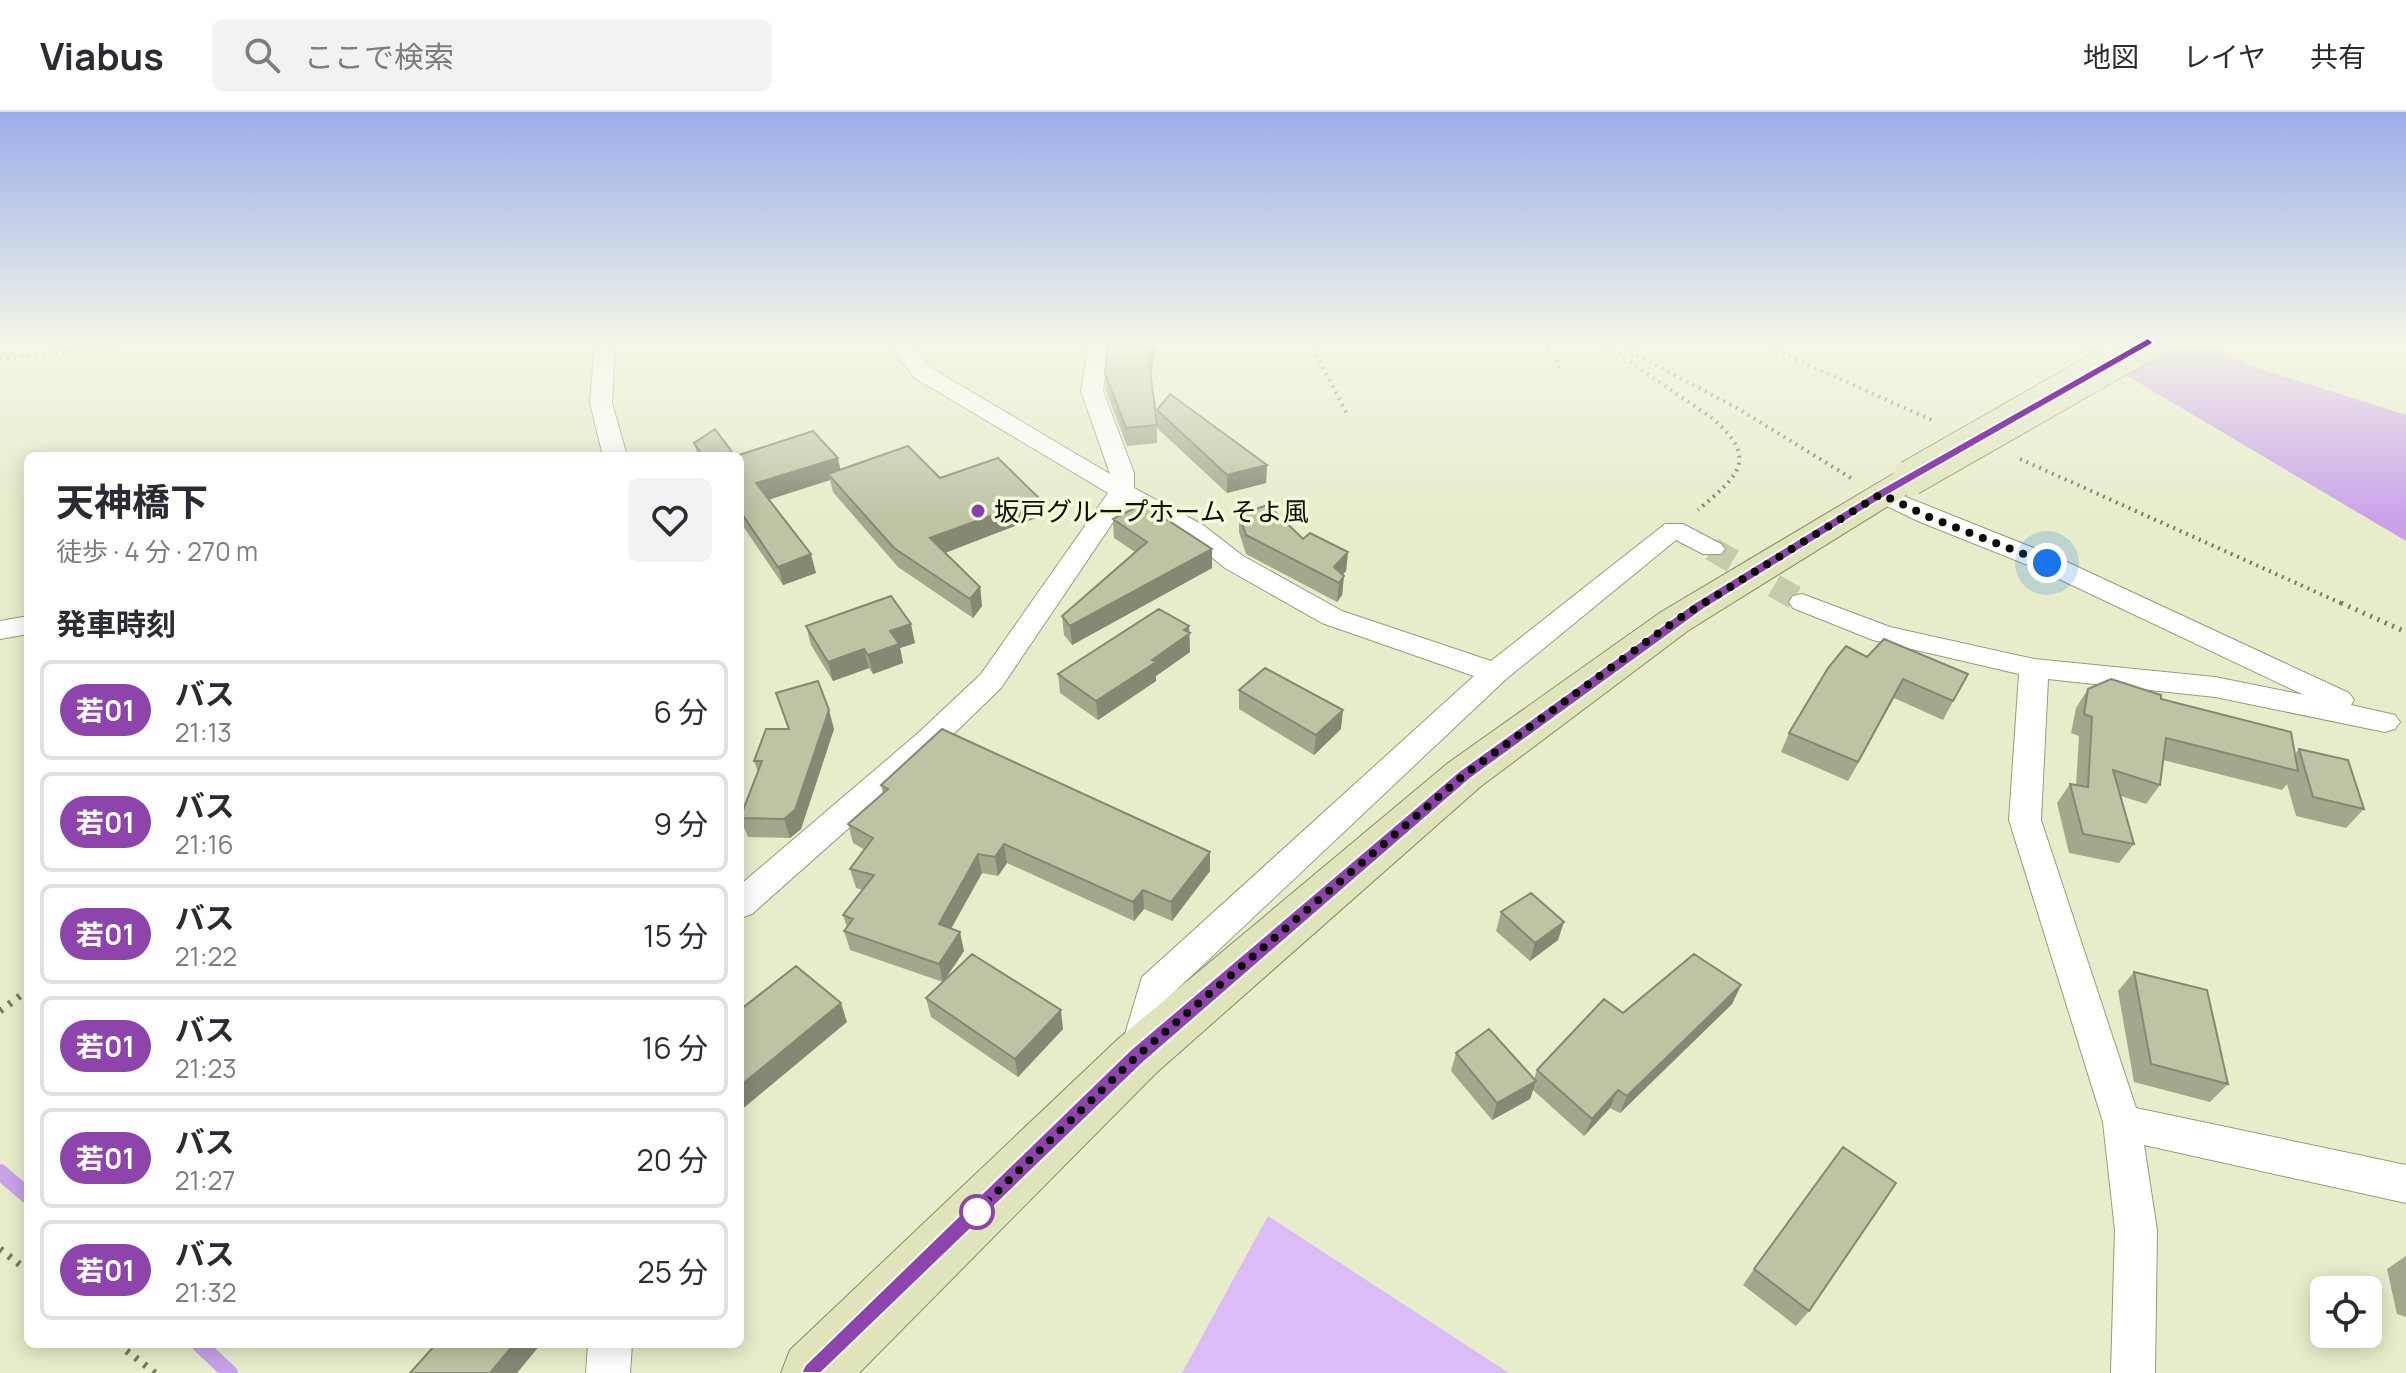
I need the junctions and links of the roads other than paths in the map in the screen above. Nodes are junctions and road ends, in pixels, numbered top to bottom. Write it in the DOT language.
graph roads {
  1 [pos="601,401"];
  2 [pos="970,401"];
  3 [pos="1096,401"];
  4 [pos="2045,401"];
  5 [pos="614,452"];
  6 [pos="1896,486"];
  7 [pos="1122,491"];
  8 [pos="1712,549"];
  9 [pos="1802,602"];
  10 [pos="24,626"];
  11 [pos="0,630"];
  12 [pos="2034,668"];
  13 [pos="1495,673"];
  14 [pos="744,902"];
  15 [pos="1137,1056"];
  16 [pos="2122,1122"];
  17 [pos="2406,1184"];
  18 [pos="610,1348"];
  19 [pos="833,1367"];
  20 [pos="608,1373"];
  21 [pos="2133,1373"];
  1 -- 5 [label="street"];
  2 -- 7 [label="street"];
  3 -- 7 [label="street"];
  4 -- 6 [label="main road, bridge"];
  6 -- 12 [label="street"];
  6 -- 15 [label="main road"];
  7 -- 13 [label="street"];
  7 -- 14 [label="street"];
  8 -- 13 [label="street"];
  9 -- 12 [label="street"];
  10 -- 11 [label="street"];
  12 -- 16 [label="street"];
  13 -- 15 [label="street"];
  15 -- 19 [label="main road"];
  16 -- 17 [label="street"];
  16 -- 21 [label="street"];
  18 -- 20 [label="street"];
}
